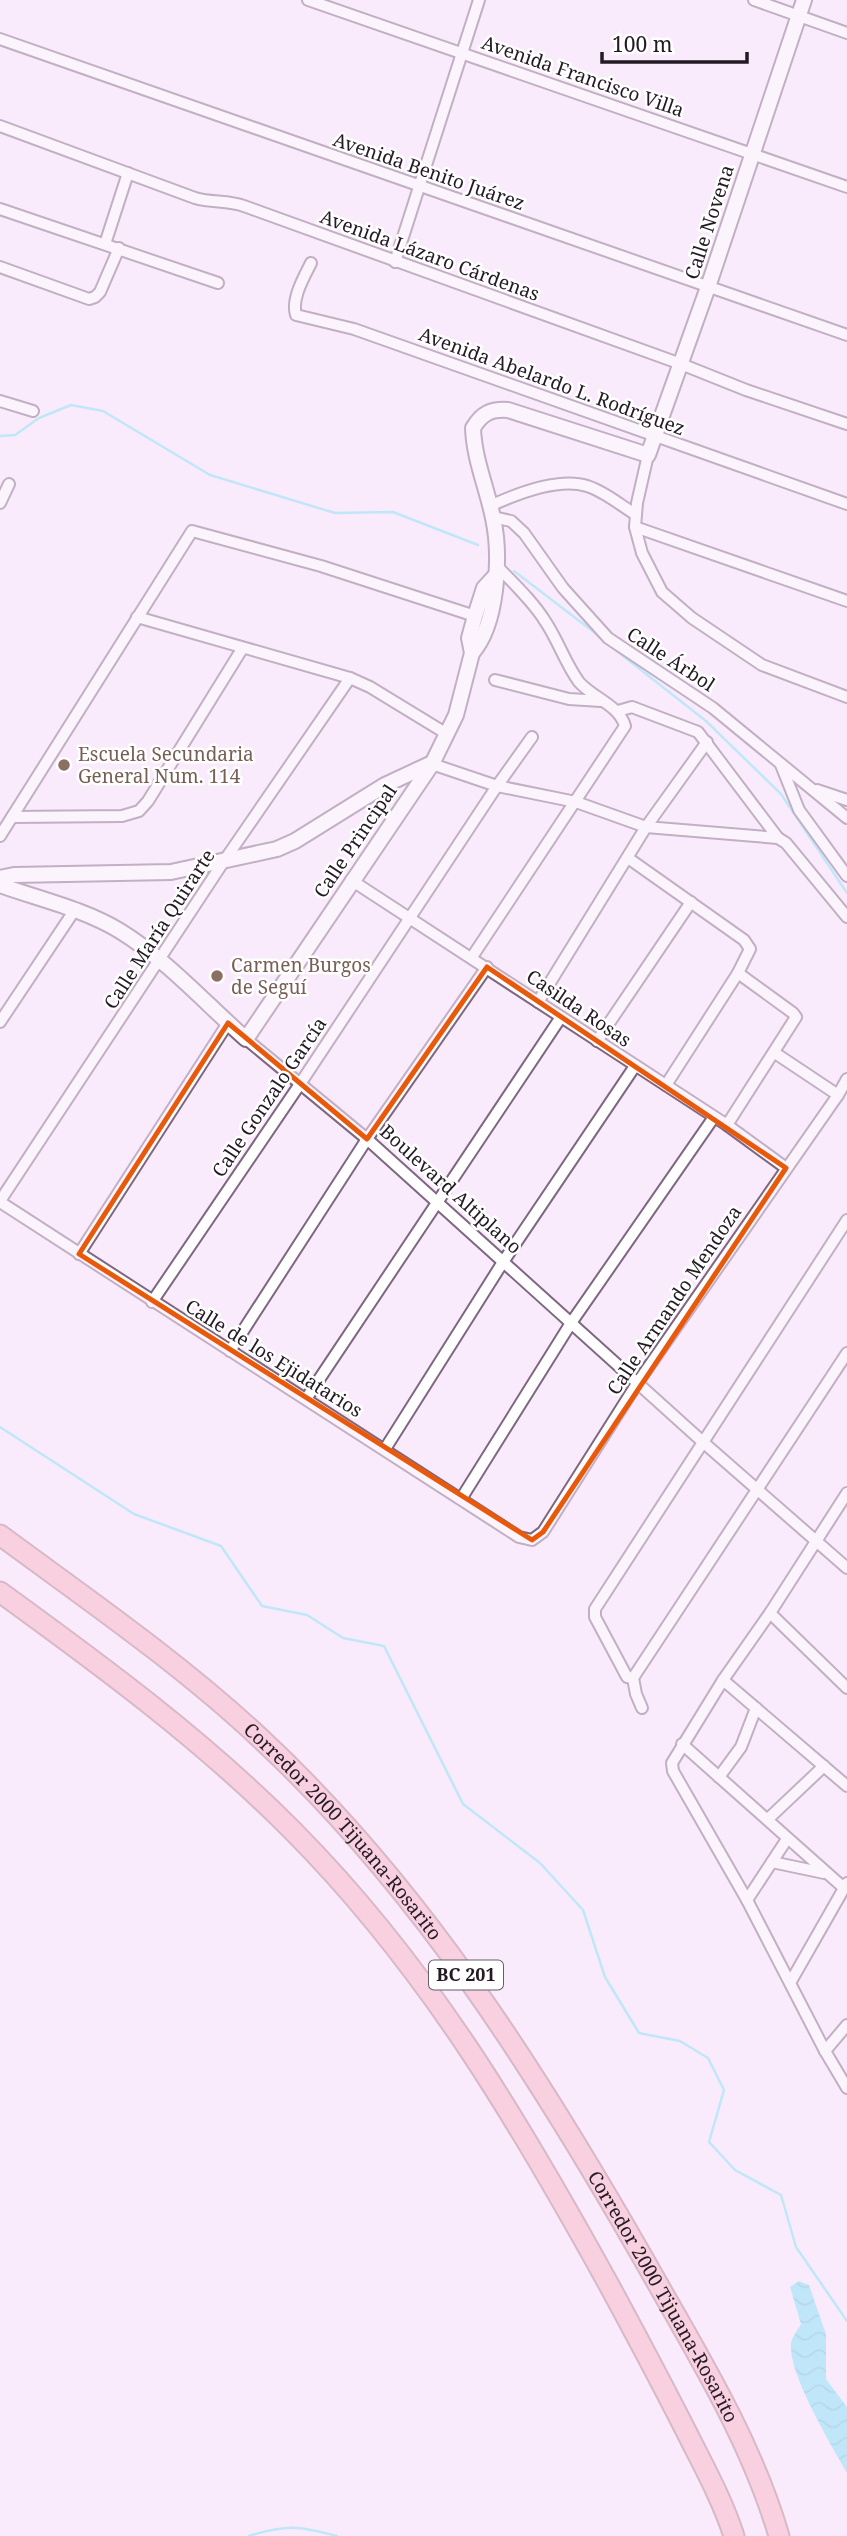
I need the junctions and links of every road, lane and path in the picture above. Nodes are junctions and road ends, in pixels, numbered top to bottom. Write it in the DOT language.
graph roads {
  1 [pos="308,0"];
  2 [pos="479,0"];
  3 [pos="754,0"];
  4 [pos="804,0"];
  5 [pos="798,16"];
  6 [pos="847,33"];
  7 [pos="0,39"];
  8 [pos="461,52"];
  9 [pos="0,126"];
  10 [pos="752,153"];
  11 [pos="128,173"];
  12 [pos="420,186"];
  13 [pos="847,187"];
  14 [pos="0,209"];
  15 [pos="105,244"];
  16 [pos="119,248"];
  17 [pos="395,262"];
  18 [pos="311,263"];
  19 [pos="0,267"];
  20 [pos="218,283"];
  21 [pos="708,287"];
  22 [pos="847,335"];
  23 [pos="681,364"];
  24 [pos="0,401"];
  25 [pos="33,411"];
  26 [pos="847,424"];
  27 [pos="656,437"];
  28 [pos="648,455"];
  29 [pos="9,484"];
  30 [pos="0,503"];
  31 [pos="847,505"];
  32 [pos="491,511"];
  33 [pos="635,514"];
  34 [pos="635,527"];
  35 [pos="495,570"];
  36 [pos="847,601"];
  37 [pos="475,616"];
  38 [pos="137,617"];
  39 [pos="242,649"];
  40 [pos="472,653"];
  41 [pos="350,678"];
  42 [pos="495,680"];
  43 [pos="847,697"];
  44 [pos="601,701"];
  45 [pos="621,716"];
  46 [pos="447,734"];
  47 [pos="532,737"];
  48 [pos="707,743"];
  49 [pos="780,762"];
  50 [pos="432,764"];
  51 [pos="497,786"];
  52 [pos="807,786"];
  53 [pos="847,800"];
  54 [pos="576,802"];
  55 [pos="12,817"];
  56 [pos="847,818"];
  57 [pos="646,827"];
  58 [pos="0,836"];
  59 [pos="778,838"];
  60 [pos="628,858"];
  61 [pos="224,861"];
  62 [pos="847,876"];
  63 [pos="0,878"];
  64 [pos="351,880"];
  65 [pos="0,885"];
  66 [pos="691,902"];
  67 [pos="74,911"];
  68 [pos="409,917"];
  69 [pos="847,917"];
  70 [pos="472,957"];
  71 [pos="159,961"];
  72 [pos="487,967"];
  73 [pos="738,974"];
  74 [pos="538,1002"];
  75 [pos="561,1017"];
  76 [pos="0,1022"];
  77 [pos="228,1023"];
  78 [pos="246,1039"];
  79 [pos="597,1041"];
  80 [pos="775,1052"];
  81 [pos="635,1066"];
  82 [pos="847,1079"];
  83 [pos="300,1084"];
  84 [pos="666,1085"];
  85 [pos="838,1095"];
  86 [pos="714,1117"];
  87 [pos="727,1125"];
  88 [pos="367,1139"];
  89 [pos="786,1168"];
  90 [pos="0,1201"];
  91 [pos="436,1202"];
  92 [pos="847,1220"];
  93 [pos="79,1254"];
  94 [pos="503,1262"];
  95 [pos="152,1302"];
  96 [pos="571,1323"];
  97 [pos="230,1351"];
  98 [pos="847,1353"];
  99 [pos="638,1382"];
  100 [pos="306,1399"];
  101 [pos="704,1443"];
  102 [pos="385,1449"];
  103 [pos="756,1489"];
  104 [pos="847,1493"];
  105 [pos="461,1499"];
  106 [pos="0,1535"];
  107 [pos="532,1540"];
  108 [pos="816,1540"];
  109 [pos="847,1568"];
  110 [pos="0,1592"];
  111 [pos="770,1613"];
  112 [pos="633,1678"];
  113 [pos="723,1681"];
  114 [pos="847,1688"];
  115 [pos="642,1708"];
  116 [pos="756,1709"];
  117 [pos="682,1744"];
  118 [pos="824,1766"];
  119 [pos="719,1777"];
  120 [pos="847,1786"];
  121 [pos="768,1819"];
  122 [pos="787,1839"];
  123 [pos="772,1861"];
  124 [pos="827,1873"];
  125 [pos="845,1885"];
  126 [pos="747,1900"];
  127 [pos="790,1983"];
  128 [pos="847,2025"];
  129 [pos="825,2051"];
  130 [pos="847,2088"];
  131 [pos="734,2536"];
  132 [pos="779,2536"];
  1 -- 8 [label="street, Avenida Francisco Villa"];
  2 -- 8 [label="street"];
  3 -- 5 [label="street"];
  4 -- 5 [label="street, Calle Novena"];
  5 -- 6 [label="street"];
  5 -- 10 [label="street, Calle Novena"];
  7 -- 12 [label="street, Avenida Benito Juárez"];
  8 -- 10 [label="street, Avenida Francisco Villa"];
  8 -- 12 [label="street"];
  9 -- 11 [label="street, Avenida Lázaro Cárdenas"];
  10 -- 13 [label="street, Avenida Francisco Villa"];
  10 -- 21 [label="street, Calle Novena"];
  11 -- 15 [label="street"];
  11 -- 17 [label="street, Avenida Lázaro Cárdenas"];
  12 -- 17 [label="street"];
  12 -- 21 [label="street, Avenida Benito Juárez"];
  14 -- 15 [label="street"];
  15 -- 16 [label="street"];
  16 -- 19 [label="street"];
  16 -- 20 [label="street"];
  17 -- 23 [label="street, Avenida Lázaro Cárdenas"];
  18 -- 27 [label="street, Avenida Abelardo L. Rodríguez"];
  21 -- 22 [label="street, Avenida Benito Juárez"];
  21 -- 23 [label="street, Calle Novena"];
  23 -- 26 [label="street, Avenida Lázaro Cárdenas"];
  23 -- 27 [label="street, Calle Novena"];
  24 -- 25 [label="street"];
  27 -- 28 [label="street, Calle Novena"];
  27 -- 31 [label="street, Avenida Abelardo L. Rodríguez"];
  28 -- 32 [label="street, Calle Principal"];
  28 -- 33 [label="street"];
  29 -- 30 [label="street"];
  32 -- 33 [label="street"];
  32 -- 35 [label="street, Calle Principal"];
  32 -- 49 [label="street, Calle Árbol"];
  33 -- 34 [label="street"];
  34 -- 36 [label="street"];
  34 -- 43 [label="street"];
  35 -- 37 [label="street, Calle Principal"];
  35 -- 40 [label="street, Calle Principal"];
  35 -- 44 [label="street"];
  37 -- 38 [label="street"];
  37 -- 40 [label="street, Calle Principal"];
  38 -- 39 [label="street"];
  38 -- 55 [label="street"];
  39 -- 41 [label="street"];
  39 -- 55 [label="street"];
  40 -- 46 [label="street, Calle Principal"];
  41 -- 46 [label="street"];
  41 -- 61 [label="street, Calle María Quirarte"];
  42 -- 44 [label="street"];
  44 -- 45 [label="street"];
  45 -- 48 [label="street"];
  45 -- 54 [label="street"];
  46 -- 50 [label="street, Calle Principal"];
  47 -- 51 [label="street, Calle Gonzalo García"];
  48 -- 57 [label="street"];
  48 -- 59 [label="street"];
  49 -- 52 [label="street, Calle Árbol"];
  49 -- 62 [label="street"];
  50 -- 51 [label="street"];
  50 -- 61 [label="street"];
  50 -- 64 [label="street, Calle Principal"];
  51 -- 54 [label="street"];
  51 -- 68 [label="street, Calle Gonzalo García"];
  52 -- 53 [label="street"];
  52 -- 56 [label="street, Calle Árbol"];
  54 -- 57 [label="street"];
  54 -- 70 [label="street"];
  55 -- 58 [label="street"];
  57 -- 59 [label="street"];
  57 -- 60 [label="street"];
  59 -- 69 [label="street"];
  60 -- 66 [label="street"];
  60 -- 74 [label="street"];
  61 -- 63 [label="street"];
  61 -- 71 [label="street, Calle María Quirarte"];
  64 -- 68 [label="street, Casilda Rosas"];
  64 -- 78 [label="street, Calle Principal"];
  65 -- 67 [label="street, Boulevard Altiplano"];
  66 -- 73 [label="street"];
  66 -- 79 [label="street"];
  67 -- 71 [label="street, Boulevard Altiplano"];
  67 -- 76 [label="street"];
  68 -- 70 [label="street, Casilda Rosas"];
  68 -- 83 [label="street, Calle Gonzalo García"];
  70 -- 72 [label="street, Casilda Rosas"];
  71 -- 77 [label="street, Boulevard Altiplano"];
  71 -- 90 [label="street, Calle María Quirarte"];
  72 -- 74 [label="street, Casilda Rosas"];
  72 -- 88 [label="street"];
  73 -- 80 [label="street"];
  73 -- 84 [label="street"];
  74 -- 75 [label="street, Casilda Rosas"];
  75 -- 79 [label="street, Casilda Rosas"];
  75 -- 91 [label="street"];
  77 -- 78 [label="street, Boulevard Altiplano"];
  77 -- 93 [label="street"];
  78 -- 83 [label="street, Boulevard Altiplano"];
  79 -- 81 [label="street, Casilda Rosas"];
  80 -- 85 [label="street"];
  80 -- 87 [label="street"];
  81 -- 84 [label="street, Casilda Rosas"];
  81 -- 94 [label="street"];
  82 -- 85 [label="street, Calle Armando Mendoza"];
  83 -- 88 [label="street, Boulevard Altiplano"];
  83 -- 95 [label="street, Calle Gonzalo García"];
  84 -- 86 [label="street, Casilda Rosas"];
  85 -- 89 [label="street, Calle Armando Mendoza"];
  86 -- 87 [label="street, Casilda Rosas"];
  86 -- 96 [label="street"];
  87 -- 89 [label="street, Casilda Rosas"];
  88 -- 91 [label="street, Boulevard Altiplano"];
  88 -- 97 [label="street"];
  89 -- 99 [label="street, Calle Armando Mendoza"];
  90 -- 93 [label="street, Calle de los Ejidatarios"];
  91 -- 94 [label="street, Boulevard Altiplano"];
  91 -- 100 [label="street"];
  92 -- 101 [label="street"];
  93 -- 95 [label="street, Calle de los Ejidatarios"];
  94 -- 96 [label="street, Boulevard Altiplano"];
  94 -- 102 [label="street"];
  95 -- 97 [label="street, Calle de los Ejidatarios"];
  96 -- 99 [label="street, Boulevard Altiplano"];
  96 -- 105 [label="street"];
  97 -- 100 [label="street, Calle de los Ejidatarios"];
  98 -- 103 [label="street"];
  99 -- 101 [label="street, Boulevard Altiplano"];
  99 -- 107 [label="street, Calle Armando Mendoza"];
  100 -- 102 [label="street, Calle de los Ejidatarios"];
  101 -- 103 [label="street, Boulevard Altiplano"];
  101 -- 112 [label="street"];
  102 -- 105 [label="street, Calle de los Ejidatarios"];
  103 -- 108 [label="street, Boulevard Altiplano"];
  103 -- 112 [label="street"];
  104 -- 108 [label="street"];
  105 -- 107 [label="street, Calle de los Ejidatarios"];
  106 -- 132 [label="highway, Corredor 2000 Tijuana-Rosarito / BC 201"];
  108 -- 109 [label="street, Boulevard Altiplano"];
  108 -- 111 [label="street"];
  110 -- 131 [label="highway, Corredor 2000 Tijuana-Rosarito / BC 201"];
  111 -- 113 [label="street"];
  111 -- 114 [label="street"];
  112 -- 115 [label="street"];
  113 -- 116 [label="street"];
  113 -- 117 [label="street"];
  116 -- 118 [label="street"];
  116 -- 119 [label="street"];
  117 -- 119 [label="street"];
  117 -- 126 [label="street"];
  118 -- 120 [label="street"];
  118 -- 121 [label="street"];
  119 -- 121 [label="street"];
  121 -- 122 [label="street"];
  122 -- 123 [label="street"];
  122 -- 124 [label="street"];
  123 -- 124 [label="street"];
  123 -- 126 [label="street"];
  124 -- 125 [label="street"];
  125 -- 127 [label="street"];
  126 -- 127 [label="street"];
  127 -- 129 [label="street"];
  128 -- 129 [label="street"];
  129 -- 130 [label="street"];
}
